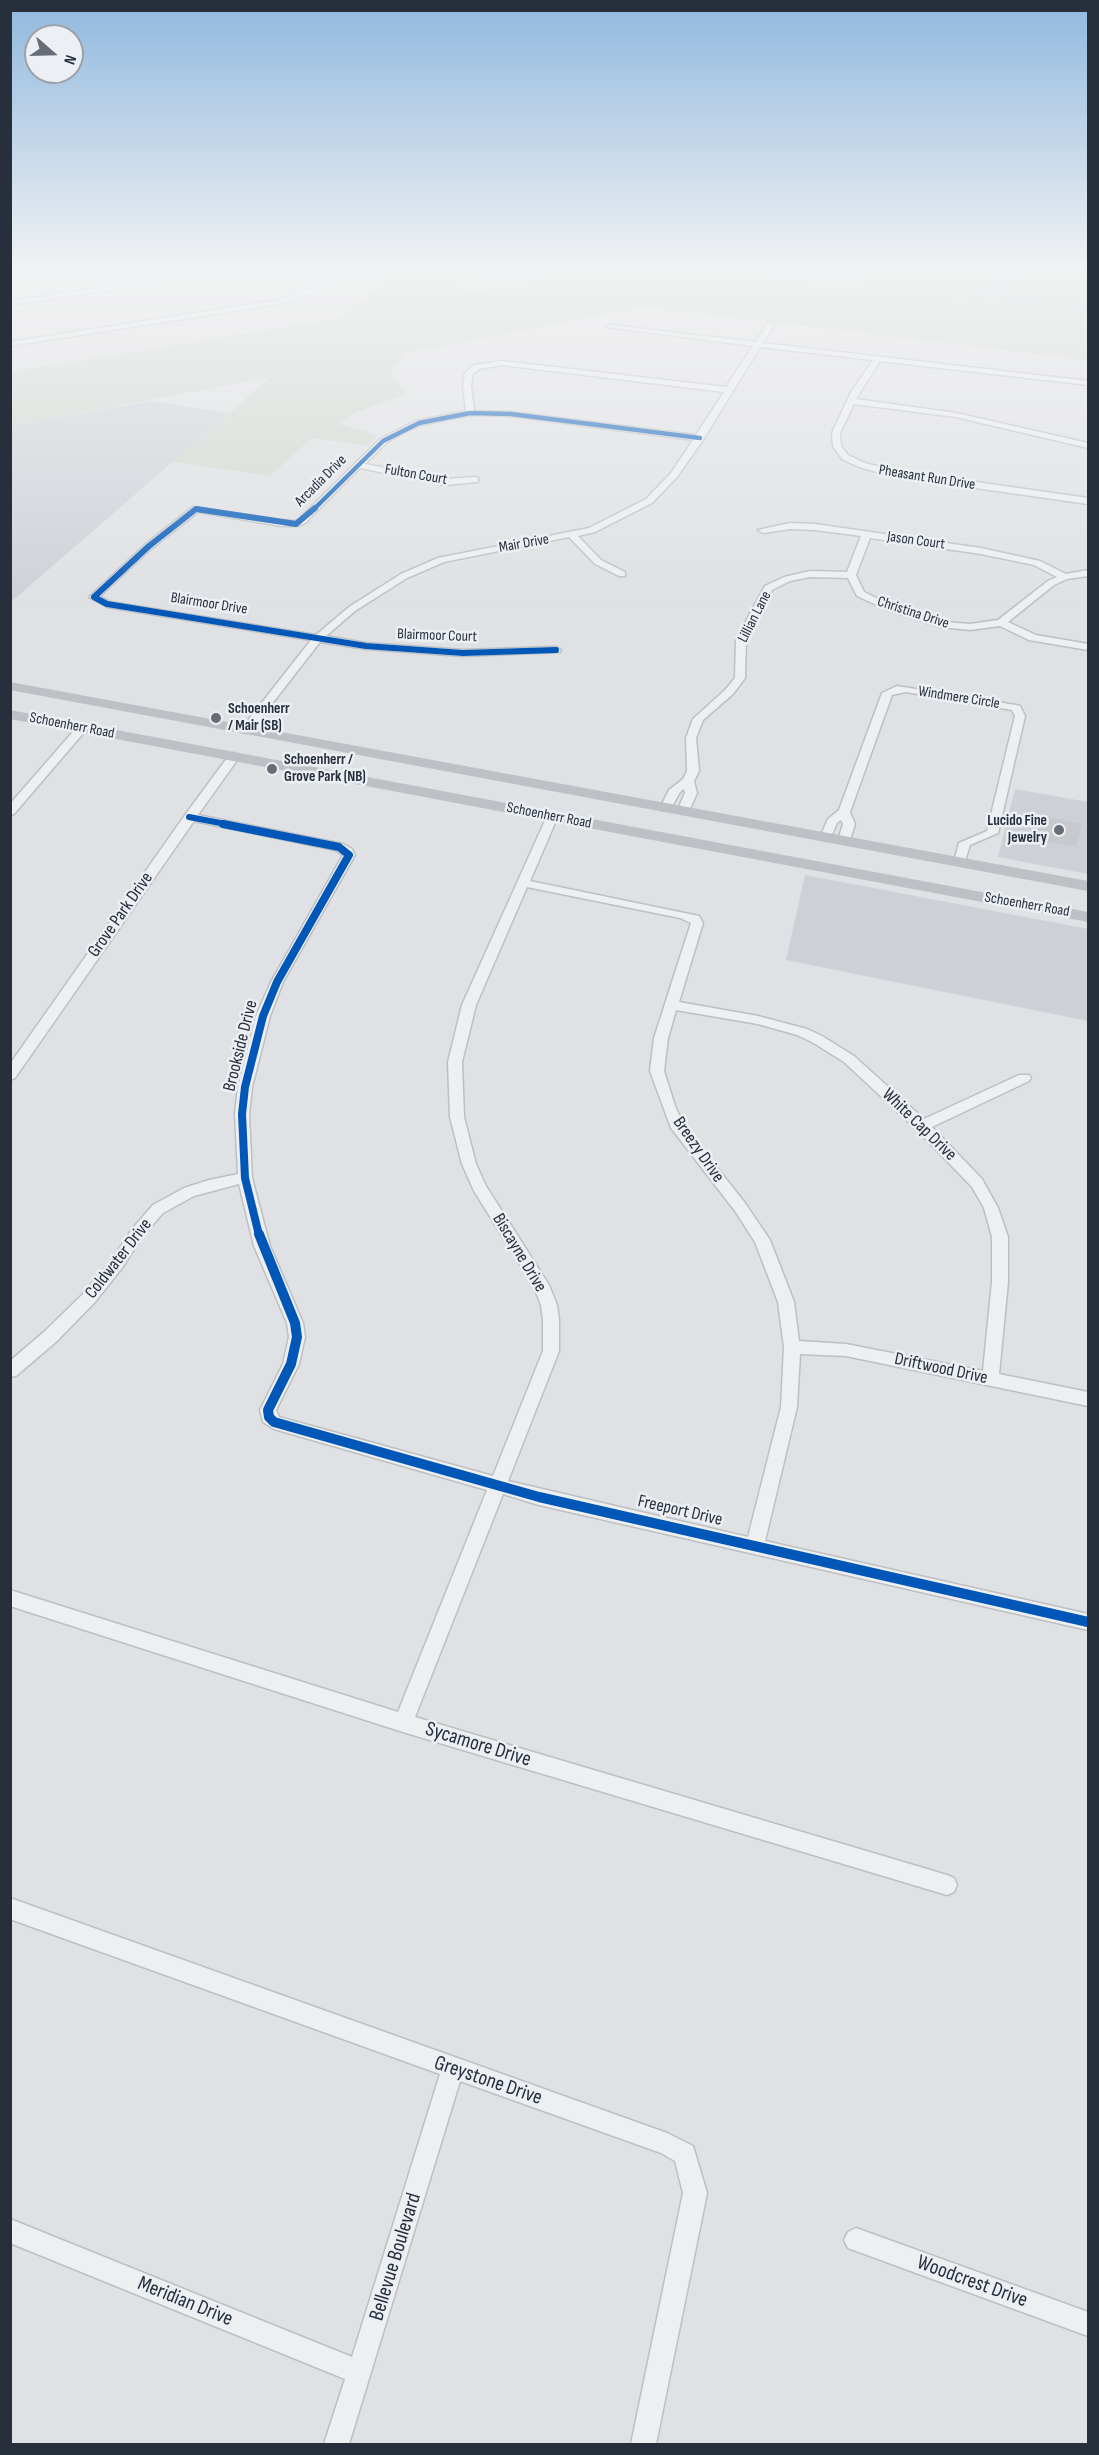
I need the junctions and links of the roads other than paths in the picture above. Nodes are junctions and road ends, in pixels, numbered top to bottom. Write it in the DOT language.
graph roads {
  1 [pos="467,380"];
  2 [pos="642,380"];
  3 [pos="737,380"];
  4 [pos="864,380"];
  5 [pos="1068,380"];
  6 [pos="1089,382"];
  7 [pos="730,390"];
  8 [pos="850,401"];
  9 [pos="470,413"];
  10 [pos="700,438"];
  11 [pos="1089,445"];
  12 [pos="357,465"];
  13 [pos="475,480"];
  14 [pos="1089,501"];
  15 [pos="763,530"];
  16 [pos="867,534"];
  17 [pos="572,535"];
  18 [pos="1089,573"];
  19 [pos="621,574"];
  20 [pos="851,576"];
  21 [pos="1065,577"];
  22 [pos="96,600"];
  23 [pos="1001,623"];
  24 [pos="318,638"];
  25 [pos="1089,647"];
  26 [pos="556,650"];
  27 [pos="10,686"];
  28 [pos="61,696"];
  29 [pos="13,714"];
  30 [pos="82,728"];
  31 [pos="246,730"];
  32 [pos="234,756"];
  33 [pos="688,781"];
  34 [pos="14,789"];
  35 [pos="28,792"];
  36 [pos="666,808"];
  37 [pos="683,811"];
  38 [pos="10,812"];
  39 [pos="844,812"];
  40 [pos="552,816"];
  41 [pos="189,817"];
  42 [pos="784,829"];
  43 [pos="826,837"];
  44 [pos="844,840"];
  45 [pos="755,854"];
  46 [pos="960,861"];
  47 [pos="1020,873"];
  48 [pos="522,884"];
  49 [pos="1089,886"];
  50 [pos="990,898"];
  51 [pos="1089,916"];
  52 [pos="672,1005"];
  53 [pos="17,1053"];
  54 [pos="10,1074"];
  55 [pos="1024,1078"];
  56 [pos="922,1126"];
  57 [pos="245,1178"];
  58 [pos="792,1347"];
  59 [pos="10,1371"];
  60 [pos="990,1380"];
  61 [pos="1089,1399"];
  62 [pos="269,1417"];
  63 [pos="497,1486"];
  64 [pos="755,1545"];
  65 [pos="10,1598"];
  66 [pos="1089,1622"];
  67 [pos="403,1723"];
  68 [pos="947,1885"];
  69 [pos="10,1908"];
  70 [pos="453,2069"];
  71 [pos="10,2231"];
  72 [pos="856,2240"];
  73 [pos="1089,2324"];
  74 [pos="360,2373"];
  75 [pos="338,2445"];
  76 [pos="644,2445"];
  1 -- 9 [label="street"];
  2 -- 7 [label="street"];
  3 -- 7 [label="street, Mair Drive"];
  4 -- 8 [label="street, Pheasant Run Drive"];
  5 -- 6 [label="street"];
  7 -- 10 [label="street, Mair Drive"];
  8 -- 11 [label="street"];
  8 -- 14 [label="street, Pheasant Run Drive"];
  9 -- 10 [label="street, Arcadia Drive"];
  9 -- 12 [label="street, Arcadia Drive"];
  10 -- 17 [label="street, Mair Drive"];
  12 -- 13 [label="street, Fulton Court"];
  12 -- 22 [label="street, Arcadia Drive"];
  15 -- 16 [label="street, Jason Court"];
  16 -- 20 [label="street"];
  16 -- 21 [label="street, Jason Court"];
  17 -- 19 [label="street"];
  17 -- 24 [label="street, Mair Drive"];
  18 -- 21 [label="street"];
  20 -- 23 [label="street, Christina Drive"];
  20 -- 33 [label="street, Lillian Lane"];
  21 -- 23 [label="street"];
  22 -- 24 [label="street, Blairmoor Drive"];
  23 -- 25 [label="street"];
  24 -- 26 [label="street, Blairmoor Court"];
  24 -- 31 [label="street, Mair Drive"];
  27 -- 28 [label="main road, Schoenherr Road"];
  28 -- 29 [label="main road"];
  28 -- 31 [label="main road, Schoenherr Road"];
  29 -- 30 [label="main road, Schoenherr Road"];
  30 -- 32 [label="main road, Schoenherr Road"];
  30 -- 35 [label="street"];
  31 -- 36 [label="main road, Schoenherr Road"];
  32 -- 40 [label="main road, Schoenherr Road"];
  32 -- 41 [label="street, Grove Park Drive"];
  33 -- 36 [label="street"];
  33 -- 37 [label="street, Lillian Lane"];
  34 -- 35 [label="street"];
  35 -- 38 [label="street"];
  36 -- 37 [label="main road, Schoenherr Road"];
  37 -- 42 [label="main road, Schoenherr Road"];
  39 -- 43 [label="street, Windmere Circle"];
  39 -- 44 [label="street, Windmere Circle"];
  39 -- 46 [label="street, Windmere Circle"];
  40 -- 45 [label="main road, Schoenherr Road"];
  40 -- 48 [label="street, Biscayne Drive"];
  41 -- 53 [label="street, Grove Park Drive"];
  41 -- 57 [label="street, Brookside Drive"];
  42 -- 43 [label="main road, Schoenherr Road"];
  42 -- 45 [label="main road"];
  43 -- 44 [label="main road, Schoenherr Road"];
  44 -- 46 [label="main road, Schoenherr Road"];
  45 -- 50 [label="main road, Schoenherr Road"];
  46 -- 47 [label="main road, Schoenherr Road"];
  47 -- 49 [label="main road, Schoenherr Road"];
  47 -- 50 [label="main road"];
  48 -- 52 [label="street, Breezy Drive"];
  48 -- 63 [label="street, Biscayne Drive"];
  50 -- 51 [label="main road, Schoenherr Road"];
  52 -- 56 [label="street, White Cap Drive"];
  52 -- 58 [label="street, Breezy Drive"];
  53 -- 54 [label="street, Grove Park Drive"];
  55 -- 56 [label="street"];
  56 -- 60 [label="street, White Cap Drive"];
  57 -- 59 [label="street, Coldwater Drive"];
  57 -- 62 [label="street, Brookside Drive"];
  58 -- 60 [label="street, Driftwood Drive"];
  58 -- 64 [label="street, Breezy Drive"];
  60 -- 61 [label="street, Driftwood Drive"];
  62 -- 63 [label="street, Freeport Drive"];
  63 -- 64 [label="street, Freeport Drive"];
  63 -- 67 [label="street, Biscayne Drive"];
  64 -- 66 [label="street, Freeport Drive"];
  65 -- 67 [label="street, Sycamore Drive"];
  67 -- 68 [label="street, Sycamore Drive"];
  69 -- 70 [label="street, Greystone Drive"];
  70 -- 74 [label="street, Bellevue Boulevard"];
  70 -- 76 [label="street, Greystone Drive"];
  71 -- 74 [label="street, Meridian Drive"];
  72 -- 73 [label="street, Woodcrest Drive"];
  74 -- 75 [label="street, Bellevue Boulevard"];
}
